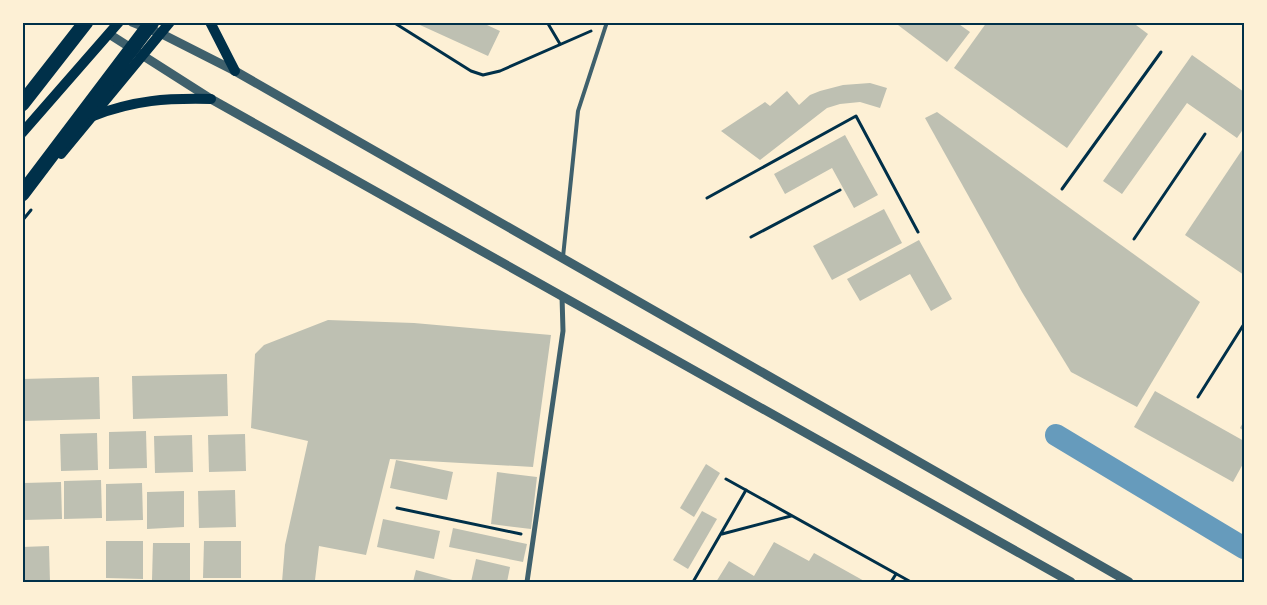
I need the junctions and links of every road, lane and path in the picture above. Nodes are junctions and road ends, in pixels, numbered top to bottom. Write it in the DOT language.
graph roads {
  1 [pos="86,22"];
  2 [pos="119,22"];
  3 [pos="132,22"];
  4 [pos="152,22"];
  5 [pos="170,22"];
  6 [pos="210,22"];
  7 [pos="393,22"];
  8 [pos="547,22"];
  9 [pos="607,22"];
  10 [pos="604,30"];
  11 [pos="109,34"];
  12 [pos="162,34"];
  13 [pos="560,44"];
  14 [pos="1161,52"];
  15 [pos="144,56"];
  16 [pos="235,71"];
  17 [pos="211,99"];
  18 [pos="22,104"];
  19 [pos="92,117"];
  20 [pos="22,133"];
  21 [pos="1205,134"];
  22 [pos="1062,189"];
  23 [pos="840,190"];
  24 [pos="22,194"];
  25 [pos="707,198"];
  26 [pos="22,200"];
  27 [pos="918,232"];
  28 [pos="751,237"];
  29 [pos="1134,239"];
  30 [pos="563,259"];
  31 [pos="562,296"];
  32 [pos="1244,324"];
  33 [pos="1198,397"];
  34 [pos="726,479"];
  35 [pos="746,490"];
  36 [pos="397,508"];
  37 [pos="792,516"];
  38 [pos="721,534"];
  39 [pos="535,537"];
  40 [pos="896,574"];
  41 [pos="527,582"];
  42 [pos="693,582"];
  43 [pos="891,582"];
  44 [pos="910,582"];
  45 [pos="1070,582"];
  46 [pos="1129,582"];
  1 -- 18 [label="highway"];
  2 -- 11 [label="main road"];
  3 -- 12 [label="street"];
  4 -- 24 [label="highway"];
  5 -- 12 [label="main road"];
  6 -- 16 [label="main road"];
  7 -- 13 [label="path"];
  8 -- 13 [label="path"];
  9 -- 10 [label="lane"];
  10 -- 13 [label="path"];
  10 -- 30 [label="lane"];
  11 -- 15 [label="street"];
  11 -- 20 [label="main road"];
  12 -- 15 [label="main road"];
  12 -- 16 [label="street"];
  14 -- 22 [label="path"];
  15 -- 17 [label="street"];
  15 -- 19 [label="main road"];
  16 -- 30 [label="street"];
  17 -- 19 [label="main road"];
  17 -- 31 [label="street"];
  19 -- 26 [label="main road"];
  21 -- 29 [label="path"];
  23 -- 28 [label="path"];
  25 -- 27 [label="path"];
  30 -- 46 [label="street"];
  31 -- 39 [label="street"];
  31 -- 45 [label="street"];
  32 -- 33 [label="path"];
  34 -- 35 [label="path"];
  35 -- 37 [label="path"];
  35 -- 38 [label="path"];
  36 -- 39 [label="path"];
  37 -- 38 [label="path"];
  37 -- 40 [label="path"];
  38 -- 42 [label="path"];
  39 -- 41 [label="street"];
  40 -- 43 [label="path"];
  40 -- 44 [label="path"];
}
